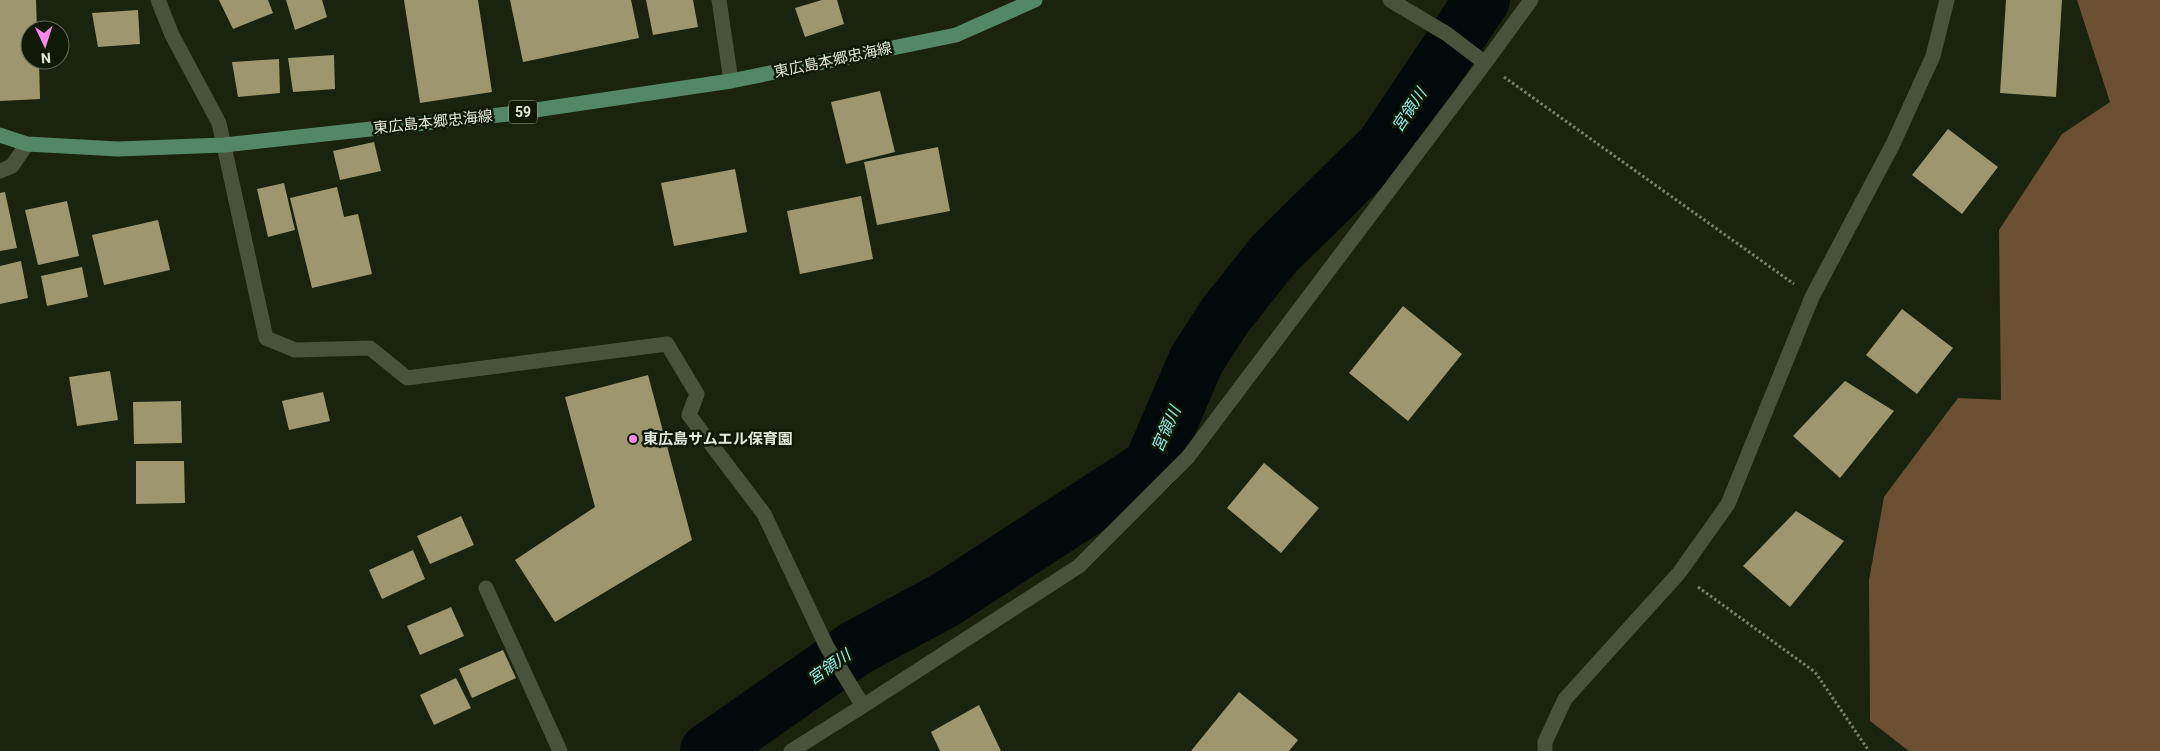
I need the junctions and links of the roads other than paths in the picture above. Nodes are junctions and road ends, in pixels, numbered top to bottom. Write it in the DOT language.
graph roads {
  1 [pos="158,0"];
  2 [pos="719,0"];
  3 [pos="1035,0"];
  4 [pos="1390,0"];
  5 [pos="1531,0"];
  6 [pos="1947,0"];
  7 [pos="1485,63"];
  8 [pos="731,81"];
  9 [pos="0,135"];
  10 [pos="26,144"];
  11 [pos="224,145"];
  12 [pos="0,172"];
  13 [pos="486,588"];
  14 [pos="863,706"];
  15 [pos="560,751"];
  16 [pos="791,751"];
  17 [pos="1545,751"];
  1 -- 11 [label="street"];
  2 -- 8 [label="street"];
  3 -- 8 [label="main road, 東広島本郷忠海線 / 59"];
  4 -- 7 [label="street"];
  5 -- 7 [label="street"];
  6 -- 17 [label="street"];
  7 -- 14 [label="street"];
  8 -- 11 [label="main road, 東広島本郷忠海線 / 59"];
  9 -- 10 [label="main road, 東広島本郷忠海線 / 59"];
  10 -- 11 [label="main road, 東広島本郷忠海線 / 59"];
  10 -- 12 [label="street"];
  11 -- 14 [label="street"];
  13 -- 15 [label="street"];
  14 -- 16 [label="street"];
}
